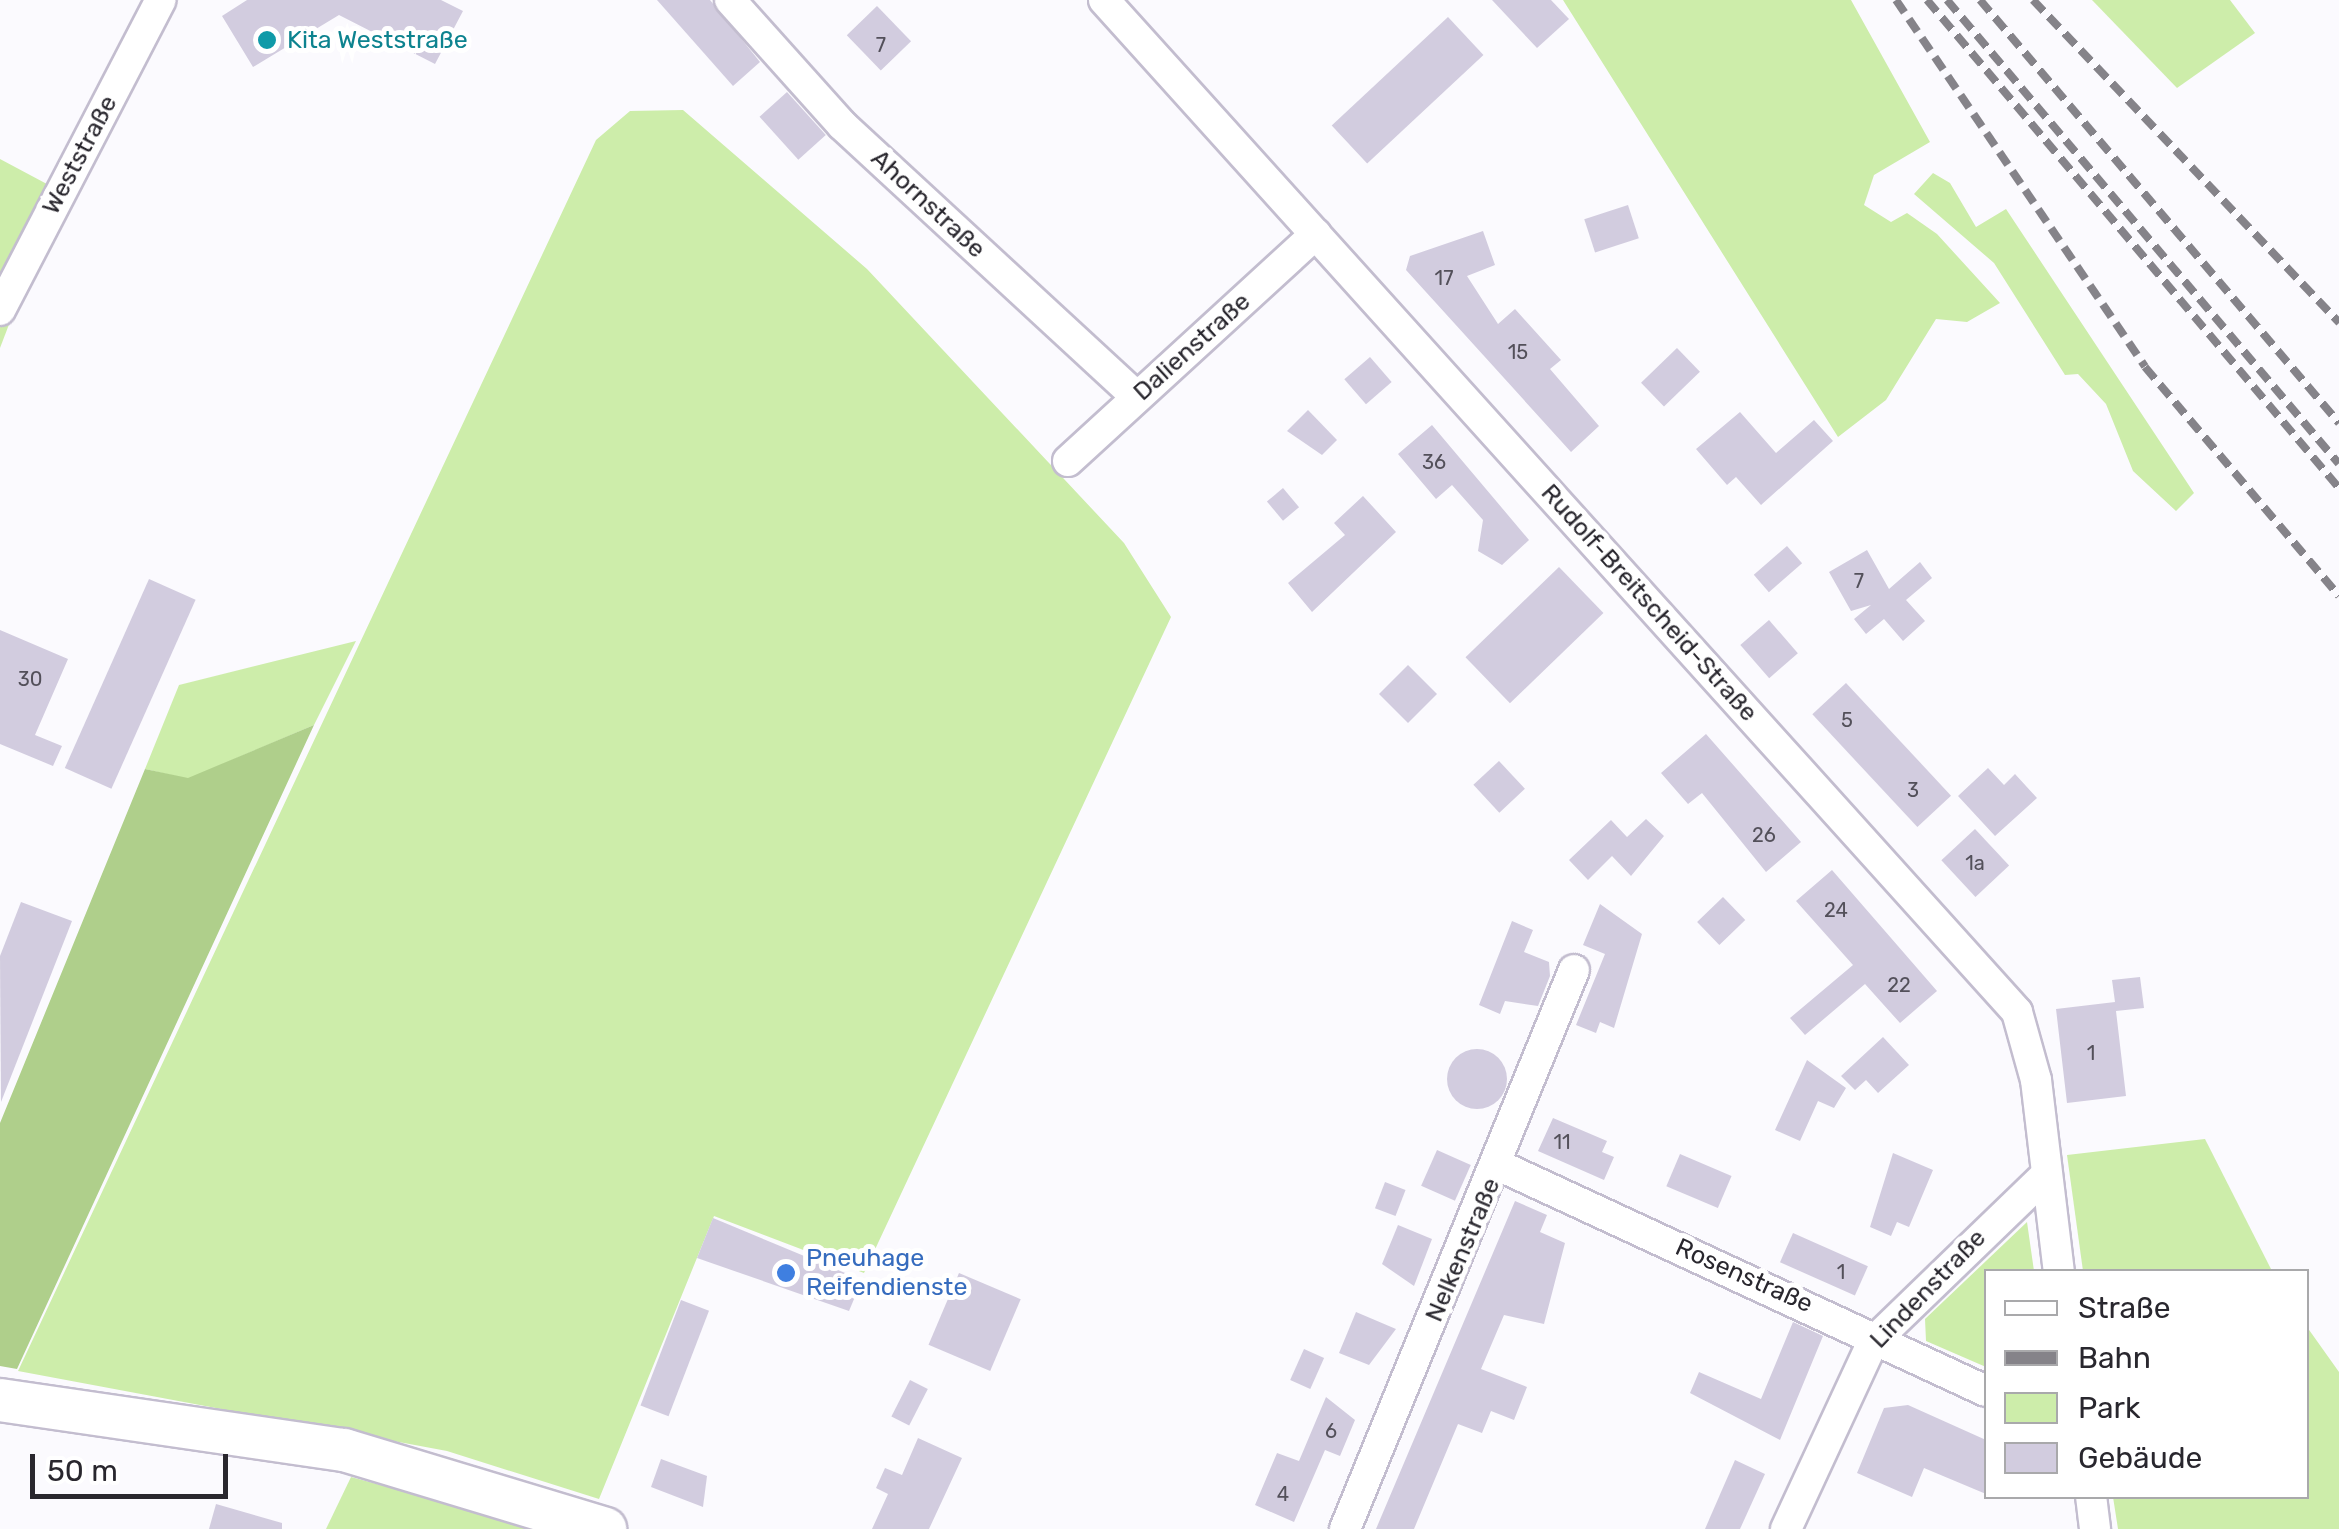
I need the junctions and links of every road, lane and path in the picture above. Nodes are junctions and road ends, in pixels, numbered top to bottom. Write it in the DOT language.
graph roads {
  1 [pos="161,0"];
  2 [pos="730,0"];
  3 [pos="1104,0"];
  4 [pos="1316,234"];
  5 [pos="0,310"];
  6 [pos="1137,397"];
  7 [pos="1068,461"];
  8 [pos="1574,970"];
  9 [pos="1498,1165"];
  10 [pos="2046,1175"];
  11 [pos="2059,1269"];
  12 [pos="1873,1342"];
  13 [pos="1984,1390"];
  14 [pos="0,1400"];
  15 [pos="2091,1499"];
  16 [pos="605,1529"];
  17 [pos="1345,1529"];
  18 [pos="1786,1529"];
  19 [pos="2096,1529"];
  1 -- 5 [label="street, Weststraße"];
  2 -- 6 [label="street, Ahornstraße"];
  3 -- 4 [label="street, Rudolf-Breitscheid-Straße"];
  4 -- 6 [label="street, Dalienstraße"];
  4 -- 10 [label="street, Rudolf-Breitscheid-Straße"];
  6 -- 7 [label="street, Dalienstraße"];
  8 -- 9 [label="street, Nelkenstraße"];
  9 -- 12 [label="street, Rosenstraße"];
  9 -- 17 [label="street, Nelkenstraße"];
  10 -- 11 [label="street, Rudolf-Breitscheid-Straße"];
  10 -- 12 [label="street, Lindenstraße"];
  12 -- 13 [label="street, Rosenstraße"];
  12 -- 18 [label="street, Lindenstraße"];
  14 -- 16 [label="main road"];
  15 -- 19 [label="street"];
}
